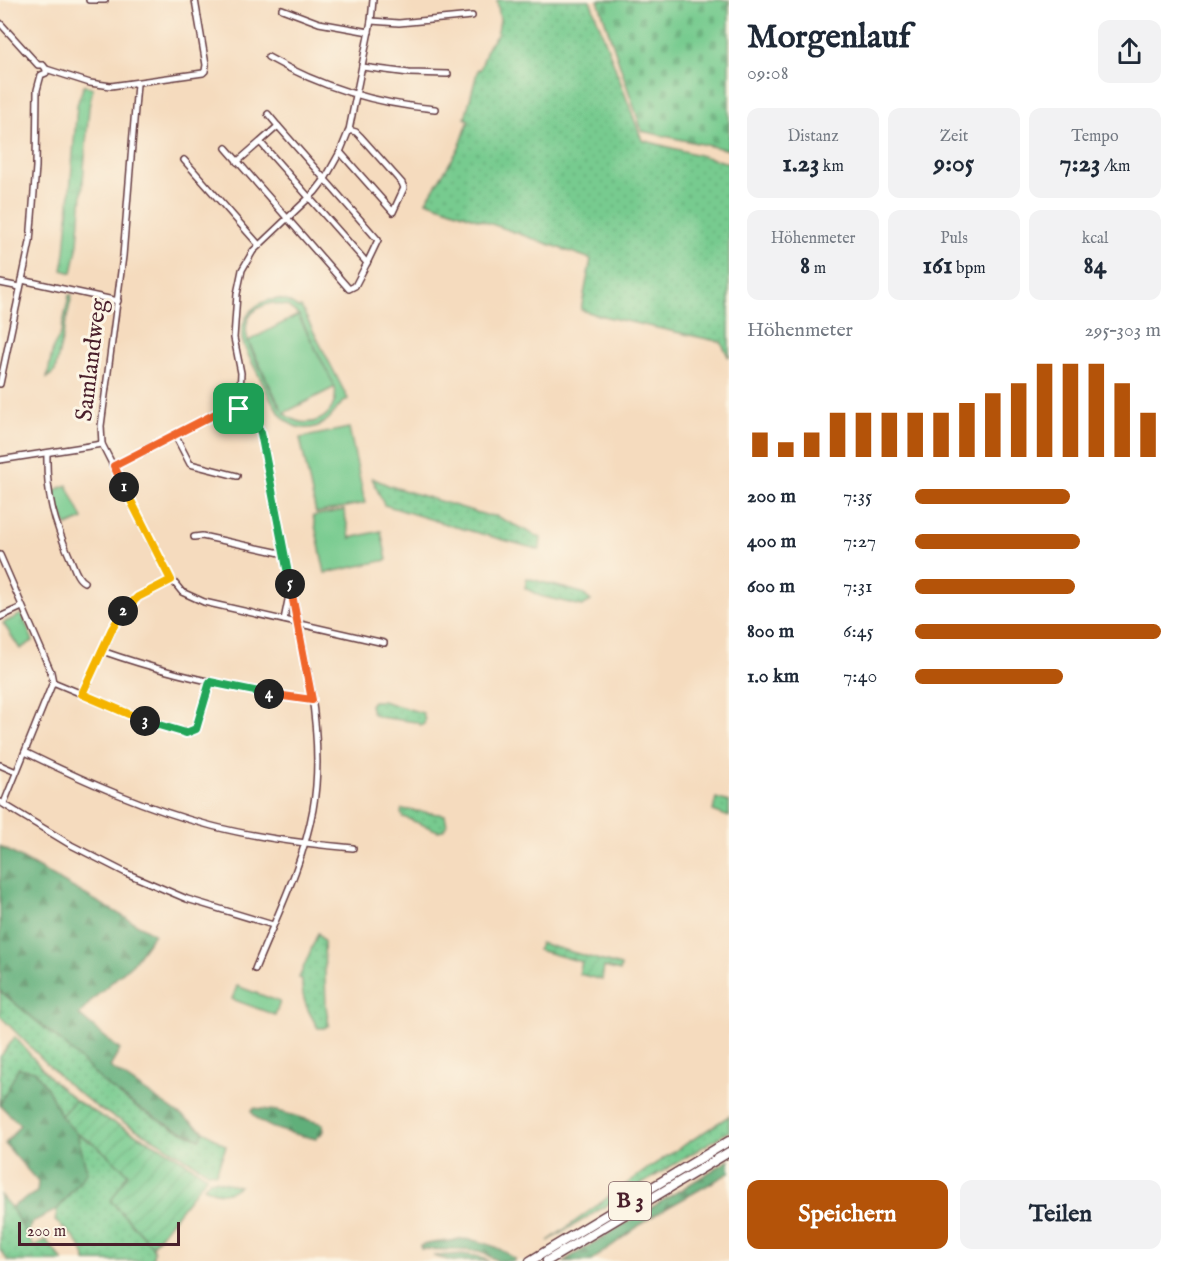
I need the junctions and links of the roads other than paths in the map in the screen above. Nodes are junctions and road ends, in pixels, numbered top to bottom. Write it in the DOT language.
graph roads {
  1 [pos="89,0"];
  2 [pos="105,0"];
  3 [pos="195,0"];
  4 [pos="373,0"];
  5 [pos="282,9"];
  6 [pos="472,16"];
  7 [pos="371,21"];
  8 [pos="0,23"];
  9 [pos="369,32"];
  10 [pos="268,57"];
  11 [pos="38,65"];
  12 [pos="362,67"];
  13 [pos="46,69"];
  14 [pos="448,74"];
  15 [pos="41,75"];
  16 [pos="137,84"];
  17 [pos="356,94"];
  18 [pos="435,109"];
  19 [pos="268,114"];
  20 [pos="278,126"];
  21 [pos="349,130"];
  22 [pos="260,142"];
  23 [pos="226,148"];
  24 [pos="340,152"];
  25 [pos="184,160"];
  26 [pos="237,162"];
  27 [pos="325,179"];
  28 [pos="309,198"];
  29 [pos="288,218"];
  30 [pos="259,245"];
  31 [pos="367,263"];
  32 [pos="22,280"];
  33 [pos="0,283"];
  34 [pos="20,287"];
  35 [pos="118,301"];
  36 [pos="0,384"];
  37 [pos="239,409"];
  38 [pos="175,435"];
  39 [pos="102,444"];
  40 [pos="47,453"];
  41 [pos="0,460"];
  42 [pos="114,466"];
  43 [pos="237,477"];
  44 [pos="194,537"];
  45 [pos="285,554"];
  46 [pos="0,555"];
  47 [pos="171,580"];
  48 [pos="84,582"];
  49 [pos="293,597"];
  50 [pos="22,607"];
  51 [pos="0,617"];
  52 [pos="284,620"];
  53 [pos="298,624"];
  54 [pos="384,643"];
  55 [pos="102,651"];
  56 [pos="53,682"];
  57 [pos="210,682"];
  58 [pos="82,694"];
  59 [pos="312,700"];
  60 [pos="25,752"];
  61 [pos="0,765"];
  62 [pos="16,772"];
  63 [pos="2,802"];
  64 [pos="305,843"];
  65 [pos="353,848"];
  66 [pos="273,925"];
  67 [pos="255,969"];
  68 [pos="729,1141"];
  69 [pos="729,1152"];
  70 [pos="530,1261"];
  71 [pos="547,1261"];
  1 -- 2 [label="street"];
  3 -- 16 [label="street"];
  4 -- 7 [label="street"];
  5 -- 9 [label="street"];
  6 -- 7 [label="street"];
  7 -- 9 [label="street"];
  8 -- 11 [label="street"];
  9 -- 12 [label="street"];
  10 -- 17 [label="street"];
  11 -- 13 [label="street"];
  11 -- 15 [label="street"];
  12 -- 14 [label="street"];
  12 -- 17 [label="street"];
  13 -- 15 [label="street"];
  13 -- 16 [label="street"];
  15 -- 32 [label="street"];
  16 -- 35 [label="street, Samlandweg"];
  17 -- 18 [label="street"];
  17 -- 21 [label="street"];
  19 -- 20 [label="street"];
  20 -- 22 [label="street"];
  20 -- 27 [label="street"];
  21 -- 24 [label="street"];
  21 -- 24 [label="street"];
  22 -- 26 [label="street"];
  22 -- 28 [label="street"];
  23 -- 26 [label="street"];
  24 -- 27 [label="street"];
  25 -- 30 [label="street"];
  26 -- 29 [label="street"];
  27 -- 28 [label="street"];
  27 -- 31 [label="street"];
  28 -- 29 [label="street"];
  28 -- 31 [label="street"];
  29 -- 30 [label="street"];
  29 -- 31 [label="street"];
  30 -- 37 [label="street"];
  32 -- 34 [label="street"];
  32 -- 35 [label="street"];
  33 -- 34 [label="street"];
  34 -- 36 [label="street"];
  35 -- 39 [label="street, Samlandweg"];
  37 -- 38 [label="street"];
  37 -- 45 [label="street"];
  38 -- 42 [label="street"];
  38 -- 43 [label="street"];
  39 -- 40 [label="street"];
  39 -- 42 [label="street, Samlandweg"];
  40 -- 41 [label="street"];
  40 -- 48 [label="street"];
  42 -- 47 [label="street, Samlandweg"];
  44 -- 45 [label="street"];
  45 -- 49 [label="street"];
  46 -- 50 [label="street"];
  47 -- 52 [label="street, Samlandweg"];
  47 -- 55 [label="street"];
  49 -- 52 [label="street"];
  49 -- 53 [label="street"];
  50 -- 51 [label="street"];
  50 -- 56 [label="street"];
  52 -- 53 [label="street, Samlandweg"];
  53 -- 54 [label="street, Samlandweg"];
  53 -- 59 [label="street"];
  55 -- 57 [label="street"];
  55 -- 58 [label="street"];
  56 -- 58 [label="street"];
  56 -- 60 [label="street"];
  57 -- 58 [label="street"];
  57 -- 59 [label="street"];
  59 -- 64 [label="street"];
  60 -- 62 [label="street"];
  60 -- 64 [label="street"];
  61 -- 62 [label="street"];
  62 -- 63 [label="street"];
  63 -- 66 [label="street"];
  64 -- 65 [label="street"];
  64 -- 66 [label="street"];
  66 -- 67 [label="street"];
  68 -- 70 [label="highway, B 3"];
  69 -- 71 [label="highway, B 3"];
}
